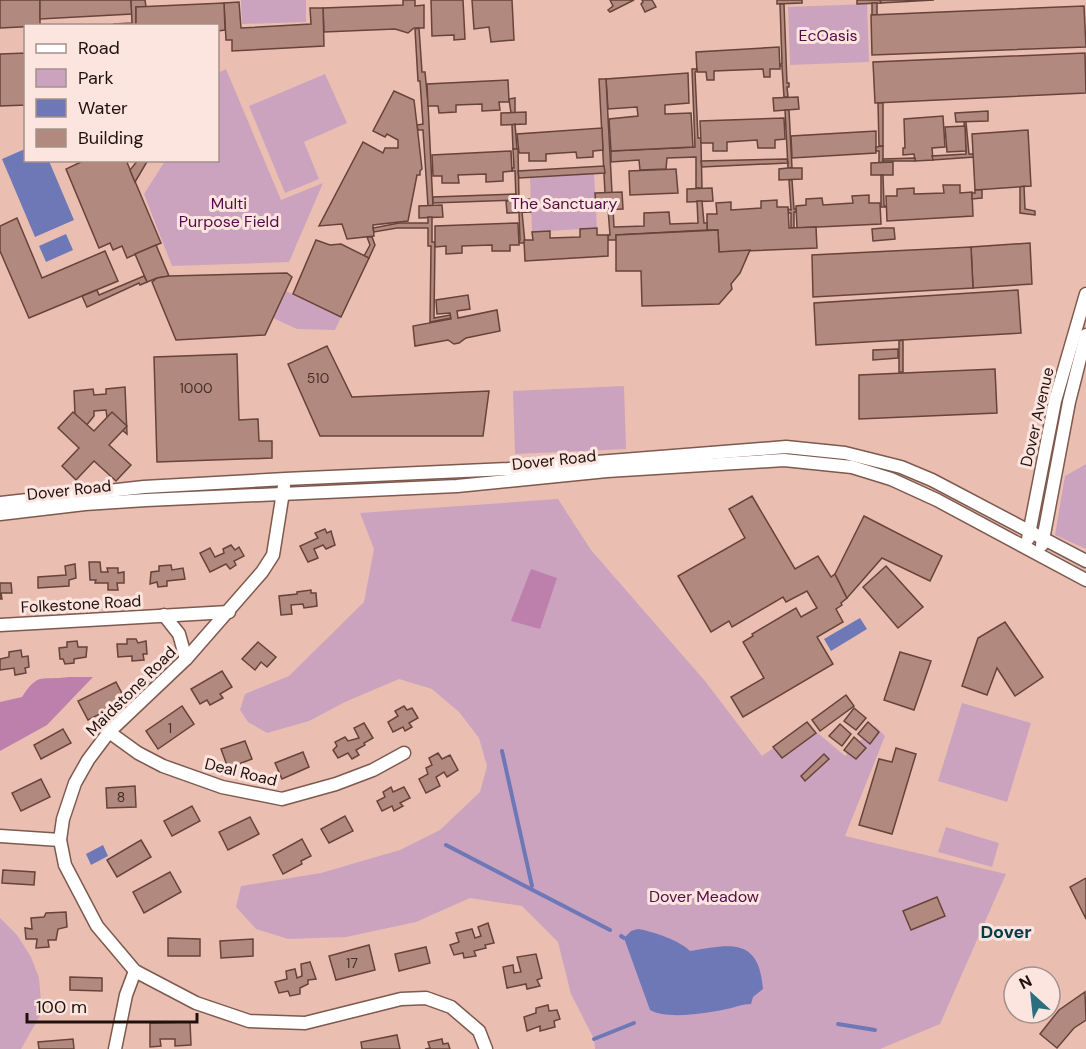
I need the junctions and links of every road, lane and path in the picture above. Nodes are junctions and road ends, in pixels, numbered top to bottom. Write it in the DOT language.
graph roads {
  1 [pos="1086,294"];
  2 [pos="1086,335"];
  3 [pos="785,454"];
  4 [pos="285,478"];
  5 [pos="283,494"];
  6 [pos="0,503"];
  7 [pos="0,514"];
  8 [pos="1030,532"];
  9 [pos="1044,538"];
  10 [pos="1025,548"];
  11 [pos="1040,556"];
  12 [pos="1086,561"];
  13 [pos="1086,579"];
  14 [pos="229,612"];
  15 [pos="164,615"];
  16 [pos="0,625"];
  17 [pos="186,659"];
  18 [pos="109,732"];
  19 [pos="404,753"];
  20 [pos="0,836"];
  21 [pos="60,840"];
  22 [pos="135,971"];
  23 [pos="115,1049"];
  24 [pos="486,1049"];
  1 -- 8 [label="street, Dover Avenue"];
  2 -- 9 [label="street, Dover Avenue"];
  3 -- 4 [label="street, Dover Road"];
  3 -- 5 [label="street, Dover Road"];
  3 -- 8 [label="street, Dover Road"];
  3 -- 10 [label="street, Dover Road"];
  4 -- 5 [label="street, Maidstone Road"];
  4 -- 6 [label="street, Dover Road"];
  5 -- 7 [label="street, Dover Road"];
  5 -- 14 [label="street, Maidstone Road"];
  8 -- 9 [label="street, Dover Road"];
  8 -- 10 [label="street, Dover Avenue"];
  9 -- 11 [label="street, Dover Avenue"];
  9 -- 12 [label="street, Dover Road"];
  10 -- 11 [label="street, Dover Road"];
  11 -- 13 [label="street, Dover Road"];
  14 -- 15 [label="street, Folkestone Road"];
  14 -- 17 [label="street, Maidstone Road"];
  15 -- 16 [label="street, Folkestone Road"];
  15 -- 17 [label="street, Folkestone Road"];
  17 -- 18 [label="street, Maidstone Road"];
  18 -- 19 [label="street, Deal Road"];
  18 -- 21 [label="street, Maidstone Road"];
  20 -- 21 [label="street"];
  21 -- 22 [label="street, Maidstone Road"];
  22 -- 23 [label="street"];
  22 -- 24 [label="street, Maidstone Road"];
}
